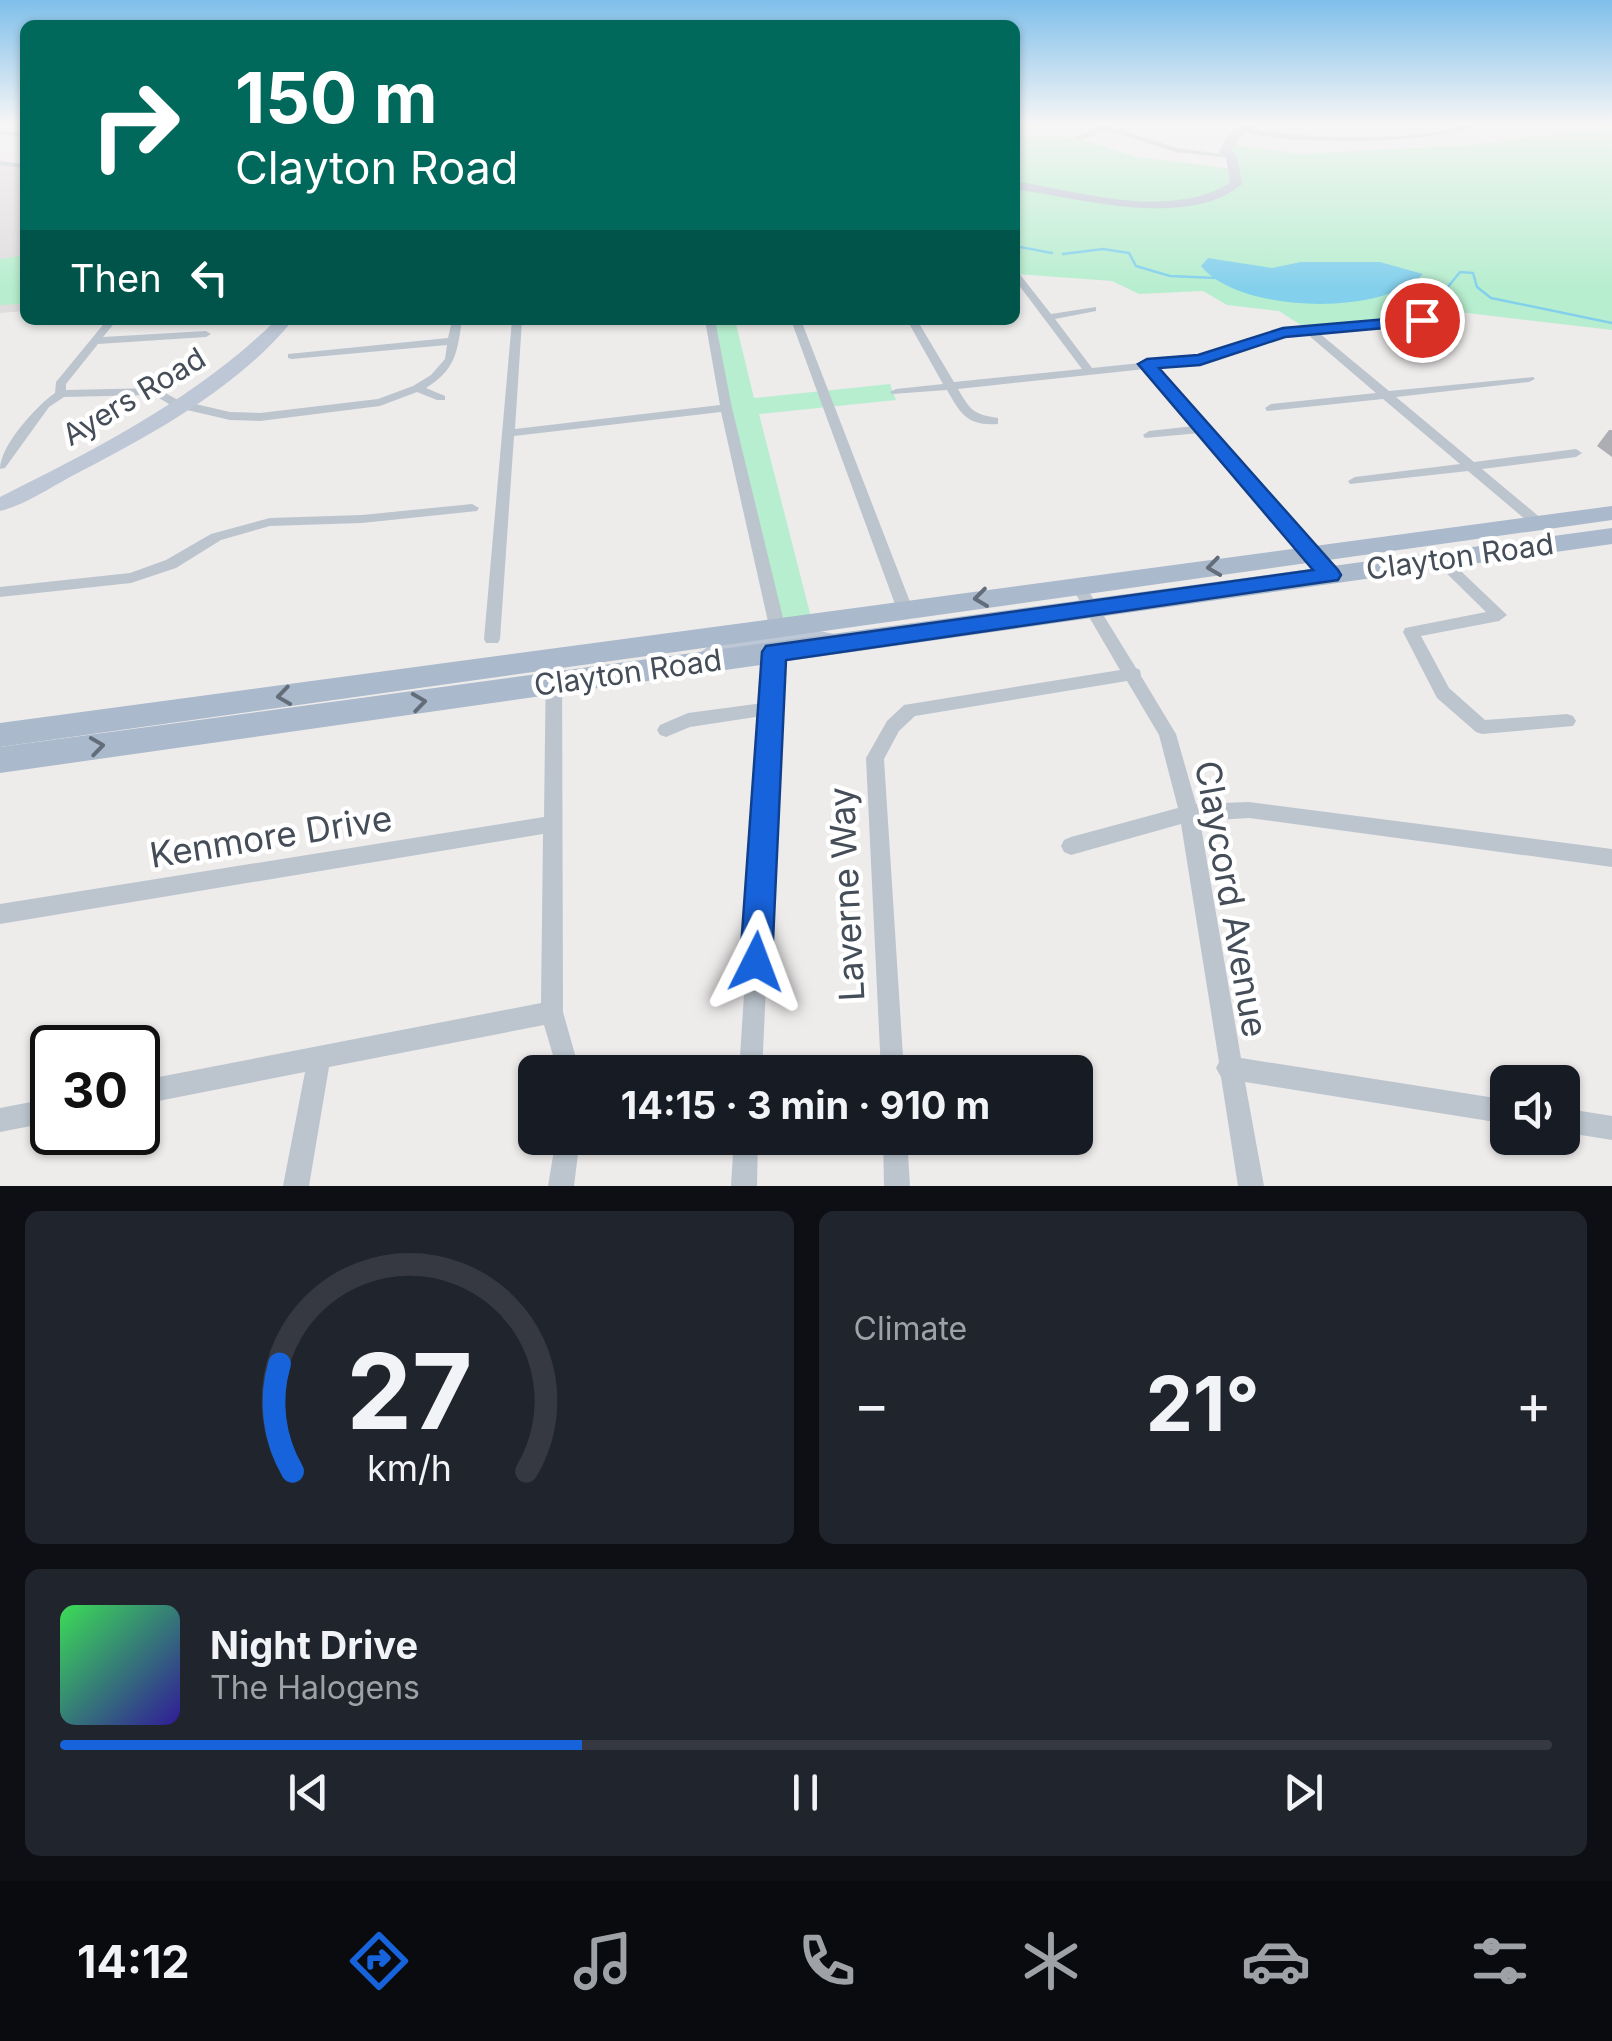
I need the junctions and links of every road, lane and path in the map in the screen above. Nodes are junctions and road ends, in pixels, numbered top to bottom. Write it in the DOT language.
graph roads {
  1 [pos="1235,178"];
  2 [pos="1020,187"];
  3 [pos="1020,279"];
  4 [pos="1092,309"];
  5 [pos="1049,317"];
  6 [pos="1458,323"];
  7 [pos="108,325"];
  8 [pos="271,325"];
  9 [pos="280,325"];
  10 [pos="456,325"];
  11 [pos="517,325"];
  12 [pos="711,325"];
  13 [pos="798,325"];
  14 [pos="915,325"];
  15 [pos="1310,331"];
  16 [pos="206,334"];
  17 [pos="97,340"];
  18 [pos="453,341"];
  19 [pos="292,356"];
  20 [pos="1147,364"];
  21 [pos="1089,371"];
  22 [pos="1529,379"];
  23 [pos="949,386"];
  24 [pos="417,388"];
  25 [pos="896,392"];
  26 [pos="61,394"];
  27 [pos="1384,395"];
  28 [pos="442,398"];
  29 [pos="178,404"];
  30 [pos="726,408"];
  31 [pos="1271,408"];
  32 [pos="994,422"];
  33 [pos="1202,429"];
  34 [pos="509,433"];
  35 [pos="1148,434"];
  36 [pos="1576,453"];
  37 [pos="0,465"];
  38 [pos="1469,466"];
  39 [pos="1355,480"];
  40 [pos="0,502"];
  41 [pos="472,508"];
  42 [pos="1612,513"];
  43 [pos="1537,522"];
  44 [pos="1612,536"];
  45 [pos="1311,554"];
  46 [pos="1440,559"];
  47 [pos="1330,575"];
  48 [pos="1078,586"];
  49 [pos="1,588"];
  50 [pos="904,607"];
  51 [pos="1092,609"];
  52 [pos="492,640"];
  53 [pos="776,640"];
  54 [pos="554,672"];
  55 [pos="1134,674"];
  56 [pos="773,708"];
  57 [pos="1567,721"];
  58 [pos="666,730"];
  59 [pos="0,735"];
  60 [pos="0,760"];
  61 [pos="1188,813"];
  62 [pos="553,824"];
  63 [pos="1071,846"];
  64 [pos="1612,858"];
  65 [pos="0,914"];
  66 [pos="552,1012"];
  67 [pos="564,1055"];
  68 [pos="751,1055"];
  69 [pos="891,1055"];
  70 [pos="319,1058"];
  71 [pos="1228,1068"];
  72 [pos="160,1089"];
  73 [pos="1490,1109"];
  74 [pos="30,1114"];
  75 [pos="0,1120"];
  76 [pos="1580,1123"];
  77 [pos="1612,1128"];
  78 [pos="566,1155"];
  79 [pos="745,1155"];
  80 [pos="896,1155"];
  81 [pos="296,1186"];
  82 [pos="561,1186"];
  83 [pos="744,1186"];
  84 [pos="897,1186"];
  85 [pos="1251,1186"];
  1 -- 2 [label="street"];
  3 -- 5 [label="street"];
  4 -- 5 [label="street"];
  5 -- 21 [label="street"];
  6 -- 15 [label="street"];
  7 -- 17 [label="street"];
  8 -- 29 [label="street, Ayers Road"];
  9 -- 29 [label="street, Ayers Road"];
  10 -- 18 [label="street"];
  11 -- 34 [label="street"];
  12 -- 30 [label="street"];
  13 -- 50 [label="street"];
  14 -- 23 [label="street"];
  15 -- 20 [label="street"];
  15 -- 27 [label="street"];
  16 -- 17 [label="street"];
  17 -- 26 [label="street"];
  18 -- 19 [label="street"];
  18 -- 24 [label="street"];
  20 -- 21 [label="street"];
  20 -- 33 [label="street"];
  21 -- 23 [label="street"];
  22 -- 27 [label="street"];
  23 -- 25 [label="street"];
  23 -- 32 [label="street"];
  24 -- 28 [label="street"];
  24 -- 29 [label="street"];
  26 -- 29 [label="street"];
  26 -- 37 [label="street"];
  27 -- 31 [label="street"];
  27 -- 38 [label="street"];
  29 -- 40 [label="street, Ayers Road"];
  30 -- 34 [label="street"];
  30 -- 53 [label="street"];
  33 -- 35 [label="street"];
  33 -- 45 [label="street"];
  34 -- 52 [label="street"];
  36 -- 38 [label="street"];
  38 -- 39 [label="street"];
  38 -- 43 [label="street"];
  41 -- 49 [label="street"];
  42 -- 43 [label="main road, Clayton Road"];
  43 -- 45 [label="main road, Clayton Road"];
  44 -- 46 [label="main road, Clayton Road"];
  45 -- 47 [label="street"];
  45 -- 48 [label="main road, Clayton Road, one-way"];
  46 -- 47 [label="main road, Clayton Road"];
  46 -- 57 [label="street"];
  47 -- 51 [label="main road, Clayton Road"];
  48 -- 50 [label="main road, Clayton Road, one-way"];
  48 -- 51 [label="street, Claycord Avenue"];
  50 -- 53 [label="main road, Clayton Road"];
  51 -- 53 [label="main road, Clayton Road"];
  51 -- 55 [label="street, Claycord Avenue"];
  53 -- 54 [label="main road, Clayton Road"];
  53 -- 54 [label="main road, Clayton Road"];
  53 -- 56 [label="street"];
  54 -- 59 [label="main road, Clayton Road, one-way"];
  60 -- 54 [label="main road, Clayton Road, one-way"];
  54 -- 62 [label="street"];
  55 -- 61 [label="street, Claycord Avenue"];
  55 -- 69 [label="street, Laverne Way"];
  56 -- 58 [label="street"];
  56 -- 68 [label="street"];
  61 -- 63 [label="street"];
  61 -- 64 [label="street"];
  61 -- 71 [label="street, Claycord Avenue"];
  62 -- 65 [label="street, Kenmore Drive"];
  62 -- 66 [label="street"];
  66 -- 67 [label="street"];
  66 -- 70 [label="street"];
  70 -- 72 [label="street"];
  70 -- 81 [label="street"];
  71 -- 73 [label="street"];
  71 -- 85 [label="street, Claycord Avenue"];
  74 -- 75 [label="street"];
  76 -- 77 [label="street"];
  78 -- 82 [label="street"];
  79 -- 83 [label="street"];
  80 -- 84 [label="street"];
}
